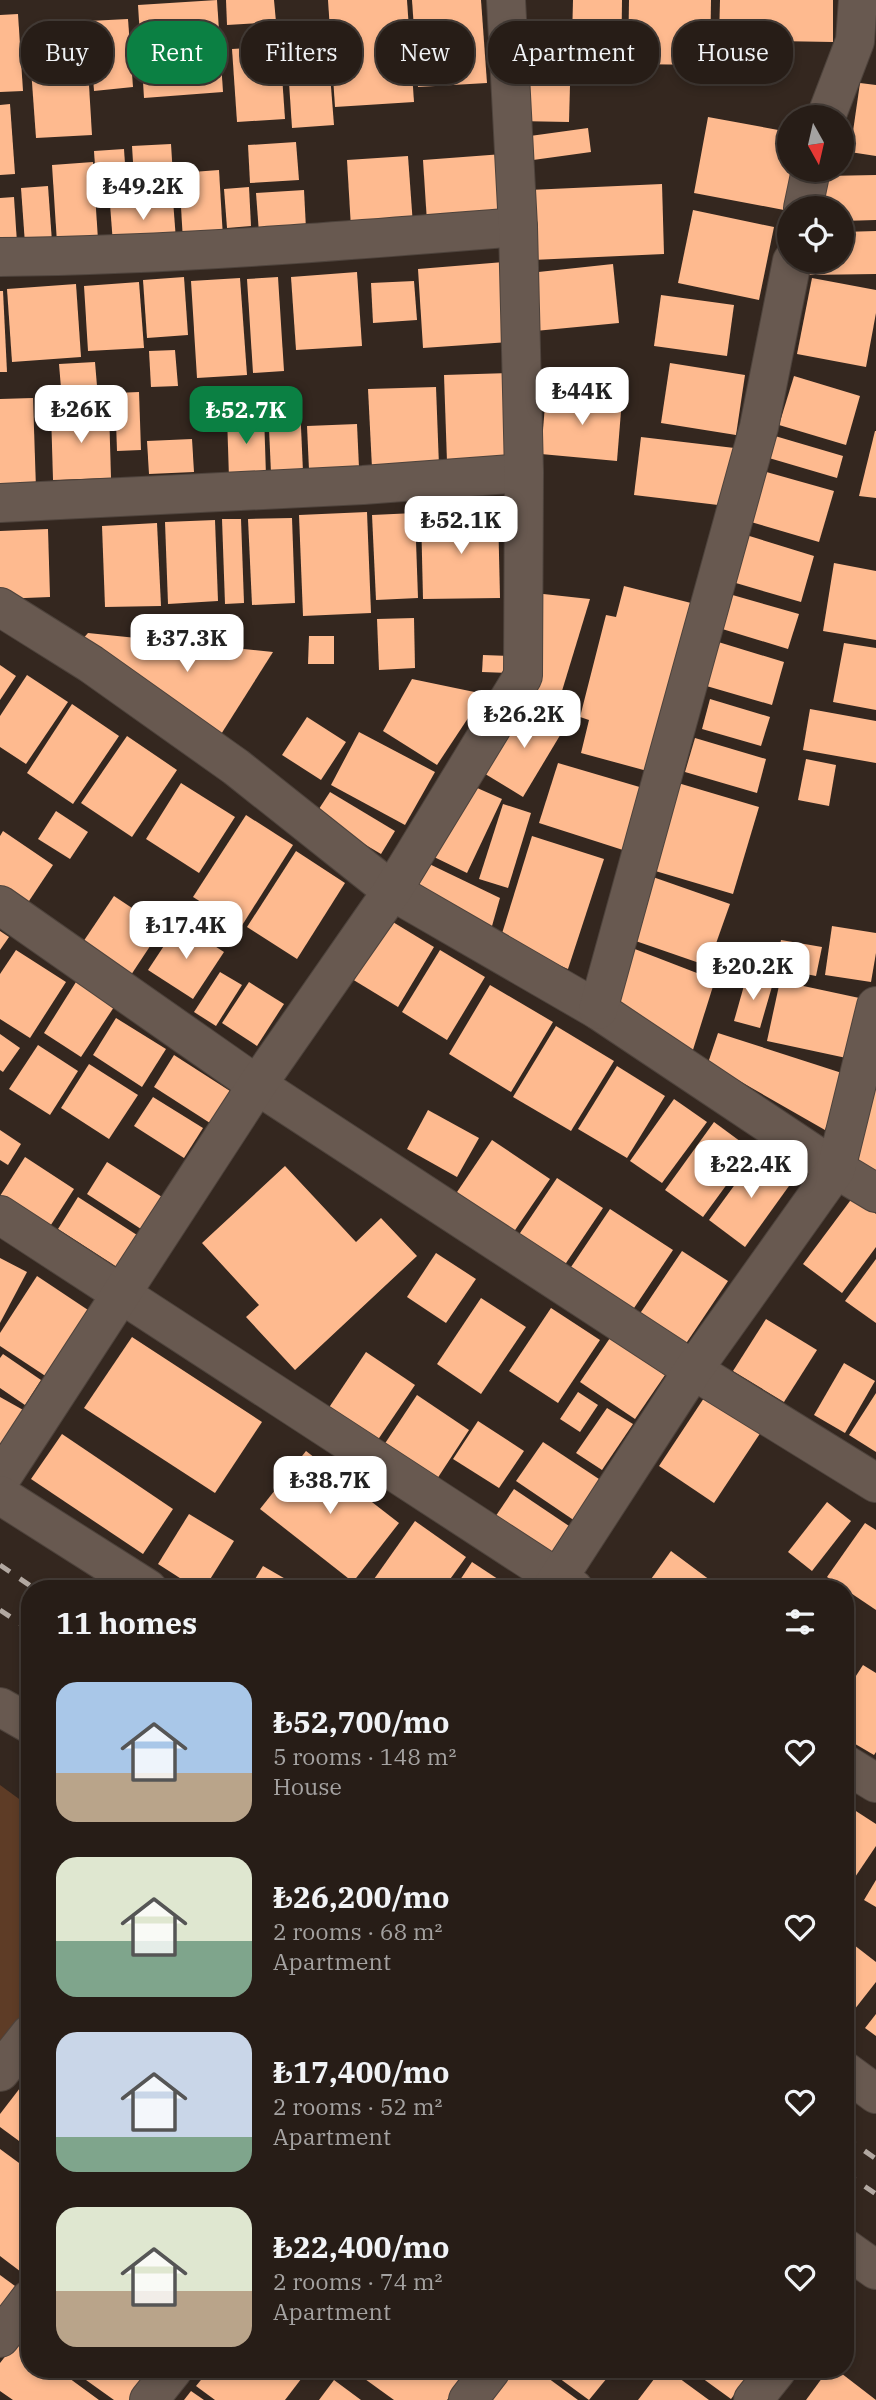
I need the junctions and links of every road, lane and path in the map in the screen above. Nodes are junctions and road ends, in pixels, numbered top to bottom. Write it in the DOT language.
graph roads {
  1 [pos="506,0"];
  2 [pos="858,0"];
  3 [pos="831,105"];
  4 [pos="518,227"];
  5 [pos="0,257"];
  6 [pos="790,273"];
  7 [pos="524,472"];
  8 [pos="0,503"];
  9 [pos="0,607"];
  10 [pos="392,891"];
  11 [pos="0,905"];
  12 [pos="876,1006"];
  13 [pos="598,1010"];
  14 [pos="257,1085"];
  15 [pos="835,1169"];
  16 [pos="876,1193"];
  17 [pos="0,1215"];
  18 [pos="122,1295"];
  19 [pos="693,1370"];
  20 [pos="0,1480"];
  21 [pos="876,1483"];
  22 [pos="0,1495"];
  23 [pos="134,1580"];
  24 [pos="553,1580"];
  25 [pos="564,1580"];
  26 [pos="0,1707"];
  27 [pos="21,1719"];
  28 [pos="854,1770"];
  29 [pos="876,1783"];
  30 [pos="21,2045"];
  31 [pos="0,2072"];
  32 [pos="854,2078"];
  33 [pos="876,2094"];
  34 [pos="21,2311"];
  35 [pos="0,2338"];
  36 [pos="167,2378"];
  37 [pos="485,2378"];
  38 [pos="771,2378"];
  39 [pos="149,2400"];
  40 [pos="468,2400"];
  41 [pos="753,2400"];
  1 -- 4 [label="street"];
  2 -- 3 [label="street"];
  4 -- 5 [label="street"];
  4 -- 7 [label="street"];
  6 -- 13 [label="street"];
  7 -- 8 [label="street"];
  7 -- 10 [label="street"];
  9 -- 10 [label="street"];
  10 -- 13 [label="street"];
  10 -- 14 [label="street"];
  11 -- 14 [label="street"];
  12 -- 15 [label="street"];
  13 -- 15 [label="street"];
  14 -- 18 [label="street"];
  14 -- 19 [label="street"];
  15 -- 16 [label="street"];
  15 -- 19 [label="street"];
  17 -- 18 [label="street"];
  18 -- 20 [label="street"];
  18 -- 24 [label="street"];
  19 -- 21 [label="street"];
  19 -- 25 [label="street"];
  22 -- 23 [label="street"];
  26 -- 27 [label="street"];
  28 -- 29 [label="street"];
  30 -- 31 [label="street"];
  32 -- 33 [label="street"];
  34 -- 35 [label="street"];
  36 -- 39 [label="street"];
  37 -- 40 [label="street"];
  38 -- 41 [label="street"];
}
